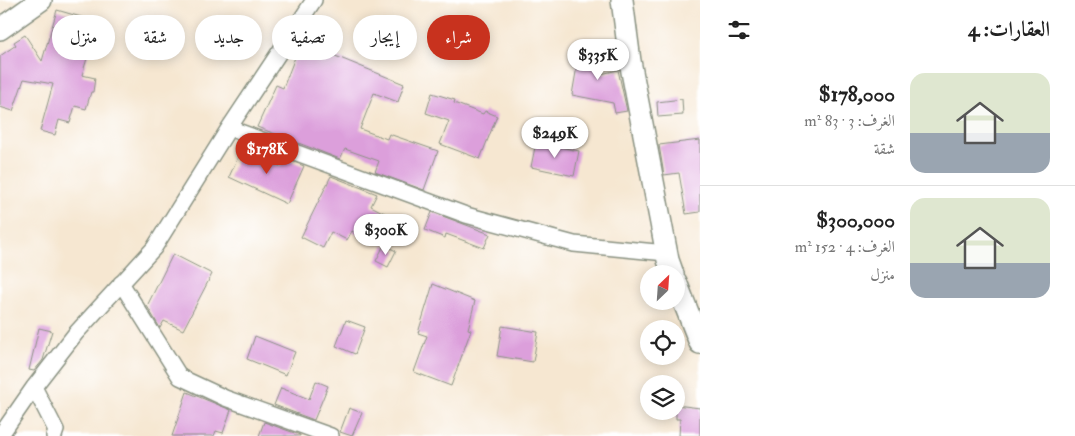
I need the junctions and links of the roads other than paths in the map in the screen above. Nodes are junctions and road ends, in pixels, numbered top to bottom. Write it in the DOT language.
graph roads {
  1 [pos="41,0"];
  2 [pos="314,0"];
  3 [pos="622,0"];
  4 [pos="0,29"];
  5 [pos="229,128"];
  6 [pos="666,253"];
  7 [pos="670,265"];
  8 [pos="121,283"];
  9 [pos="685,305"];
  10 [pos="700,343"];
  11 [pos="34,387"];
  12 [pos="0,436"];
  13 [pos="54,436"];
  14 [pos="331,436"];
  1 -- 4 [label="street"];
  2 -- 5 [label="street"];
  3 -- 6 [label="street"];
  5 -- 6 [label="street"];
  5 -- 8 [label="street"];
  6 -- 7 [label="street"];
  8 -- 11 [label="street"];
  8 -- 14 [label="street"];
  9 -- 10 [label="street"];
  11 -- 12 [label="street"];
  11 -- 13 [label="street"];
}
